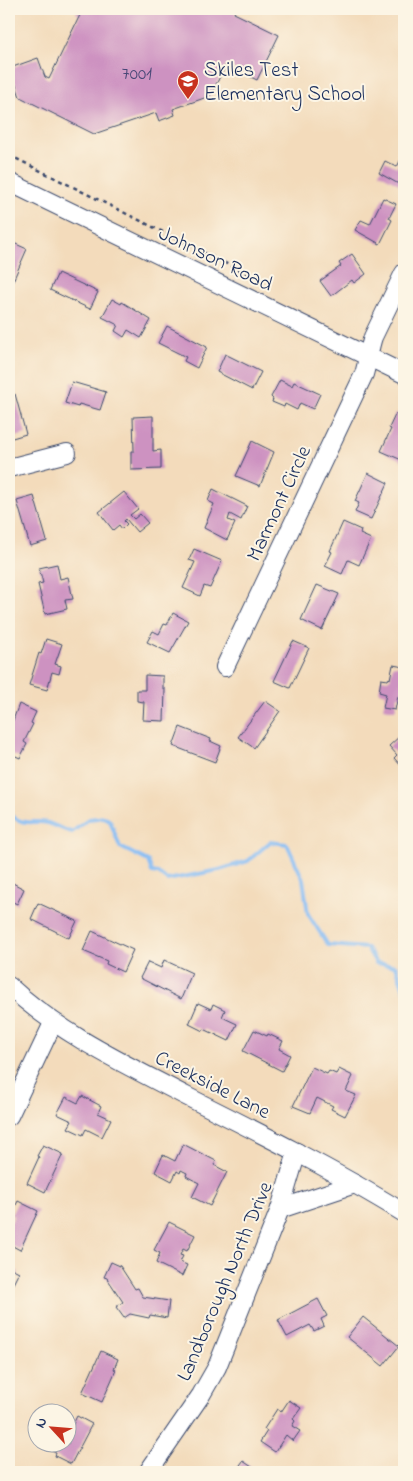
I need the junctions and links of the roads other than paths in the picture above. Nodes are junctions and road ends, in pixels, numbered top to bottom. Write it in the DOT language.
graph roads {
  1 [pos="9,182"];
  2 [pos="404,273"];
  3 [pos="369,356"];
  4 [pos="404,374"];
  5 [pos="67,452"];
  6 [pos="9,468"];
  7 [pos="225,667"];
  8 [pos="9,986"];
  9 [pos="53,1022"];
  10 [pos="9,1116"];
  11 [pos="297,1152"];
  12 [pos="355,1184"];
  13 [pos="280,1210"];
  14 [pos="404,1213"];
  15 [pos="148,1472"];
  1 -- 3 [label="street, Johnson Road"];
  2 -- 3 [label="street, Marmont Circle"];
  3 -- 4 [label="street, Johnson Road"];
  3 -- 7 [label="street, Marmont Circle"];
  5 -- 6 [label="street"];
  8 -- 9 [label="street, Creekside Lane"];
  9 -- 10 [label="street"];
  9 -- 11 [label="street, Creekside Lane"];
  11 -- 12 [label="street, Creekside Lane"];
  11 -- 13 [label="street, Landborough North Drive"];
  12 -- 13 [label="street"];
  12 -- 14 [label="street, Creekside Lane"];
  13 -- 15 [label="street, Landborough North Drive"];
}
